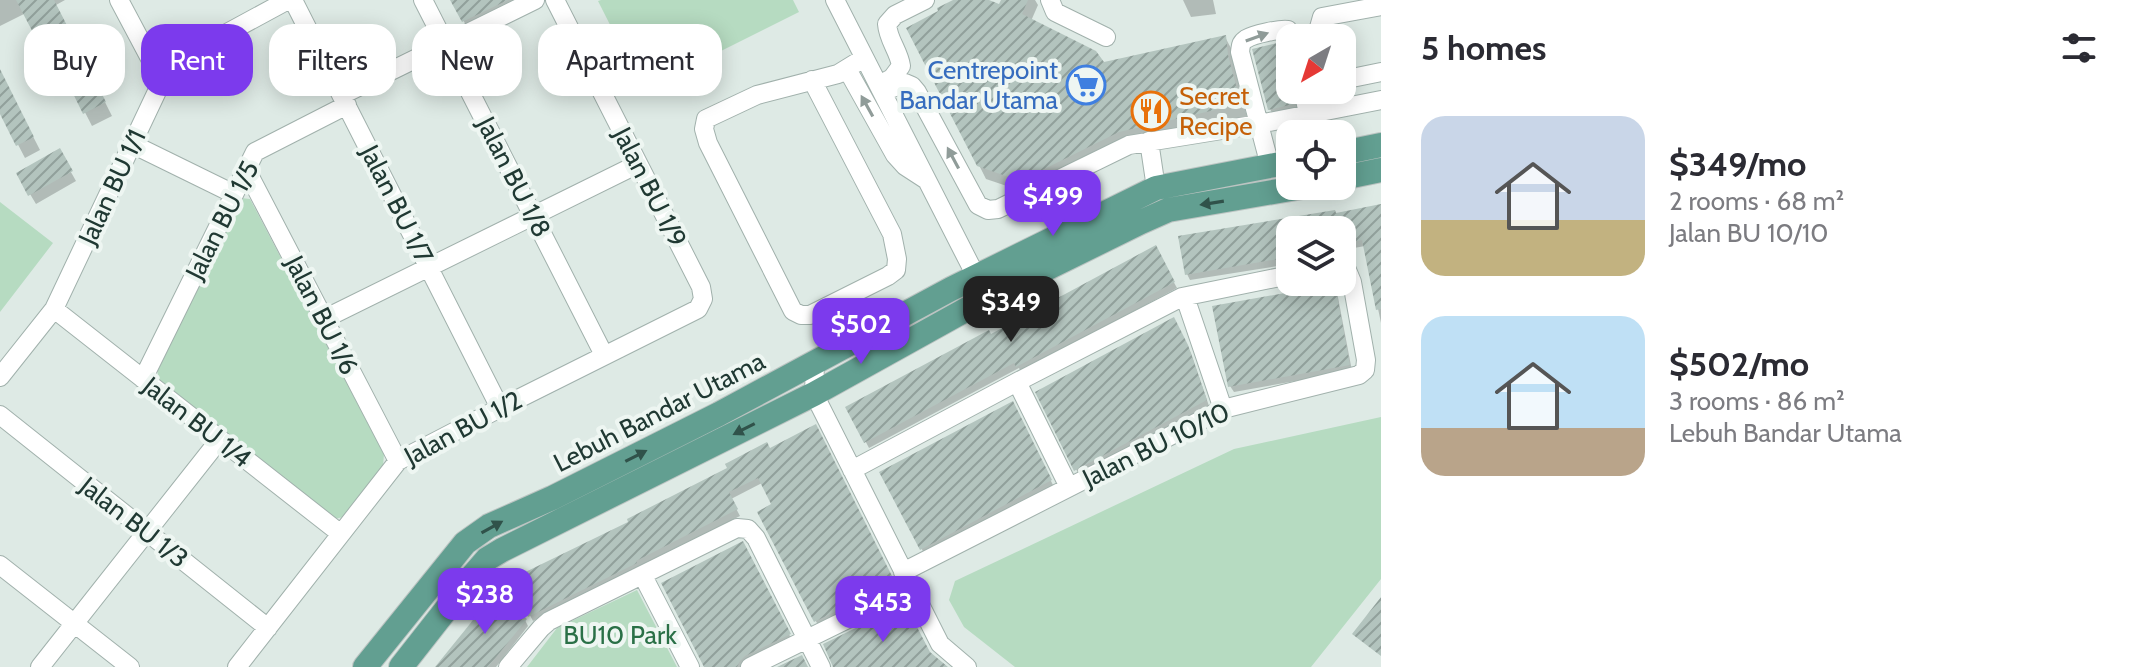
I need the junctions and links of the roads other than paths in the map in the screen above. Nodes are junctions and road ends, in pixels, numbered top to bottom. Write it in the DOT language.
graph roads {
  1 [pos="119,0"];
  2 [pos="290,0"];
  3 [pos="423,0"];
  4 [pos="535,0"];
  5 [pos="555,0"];
  6 [pos="925,0"];
  7 [pos="1050,0"];
  8 [pos="842,2"];
  9 [pos="1381,6"];
  10 [pos="245,24"];
  11 [pos="436,24"];
  12 [pos="486,24"];
  13 [pos="1320,24"];
  14 [pos="1276,30"];
  15 [pos="1106,37"];
  16 [pos="141,41"];
  17 [pos="864,58"];
  18 [pos="412,63"];
  19 [pos="847,69"];
  20 [pos="1381,72"];
  21 [pos="1356,77"];
  22 [pos="812,80"];
  23 [pos="880,88"];
  24 [pos="155,96"];
  25 [pos="472,96"];
  26 [pos="1356,99"];
  27 [pos="344,100"];
  28 [pos="1381,100"];
  29 [pos="1306,104"];
  30 [pos="1328,104"];
  31 [pos="1308,114"];
  32 [pos="1259,124"];
  33 [pos="1149,141"];
  34 [pos="132,144"];
  35 [pos="1381,145"];
  36 [pos="1356,150"];
  37 [pos="1276,156"];
  38 [pos="638,164"];
  39 [pos="1276,165"];
  40 [pos="246,169"];
  41 [pos="1381,170"];
  42 [pos="1356,175"];
  43 [pos="927,181"];
  44 [pos="1156,188"];
  45 [pos="1276,191"];
  46 [pos="234,194"];
  47 [pos="533,216"];
  48 [pos="429,267"];
  49 [pos="1276,278"];
  50 [pos="701,287"];
  51 [pos="981,287"];
  52 [pos="1355,296"];
  53 [pos="1185,297"];
  54 [pos="54,309"];
  55 [pos="324,319"];
  56 [pos="604,355"];
  57 [pos="815,363"];
  58 [pos="0,377"];
  59 [pos="785,378"];
  60 [pos="143,379"];
  61 [pos="1017,382"];
  62 [pos="814,394"];
  63 [pos="500,408"];
  64 [pos="1223,409"];
  65 [pos="0,415"];
  66 [pos="220,439"];
  67 [pos="398,461"];
  68 [pos="852,470"];
  69 [pos="1069,487"];
  70 [pos="147,532"];
  71 [pos="341,534"];
  72 [pos="0,565"];
  73 [pos="643,576"];
  74 [pos="907,580"];
  75 [pos="75,623"];
  76 [pos="268,628"];
  77 [pos="807,639"];
  78 [pos="403,666"];
  79 [pos="40,667"];
  80 [pos="130,667"];
  81 [pos="237,667"];
  82 [pos="365,667"];
  83 [pos="508,667"];
  84 [pos="690,667"];
  85 [pos="750,667"];
  86 [pos="821,667"];
  87 [pos="967,667"];
  1 -- 16 [label="street"];
  2 -- 10 [label="street, Jalan BU 1/1"];
  2 -- 27 [label="street, Jalan BU 1/7"];
  3 -- 11 [label="street, Jalan BU 1/8"];
  4 -- 12 [label="street, Jalan BU 1/5"];
  5 -- 38 [label="street, Jalan BU 1/9"];
  6 -- 23 [label="street"];
  7 -- 15 [label="street"];
  8 -- 17 [label="street"];
  9 -- 13 [label="street"];
  32 -- 14 [label="street, one-way"];
  17 -- 19 [label="street"];
  17 -- 23 [label="street"];
  18 -- 27 [label="street, Jalan BU 1/5"];
  19 -- 22 [label="street"];
  43 -- 19 [label="street, one-way"];
  20 -- 21 [label="street"];
  22 -- 22 [label="street"];
  33 -- 23 [label="street, one-way"];
  23 -- 43 [label="street"];
  24 -- 34 [label="street, Jalan BU 1/1"];
  25 -- 47 [label="street, Jalan BU 1/8"];
  26 -- 28 [label="street"];
  27 -- 40 [label="street, Jalan BU 1/5"];
  27 -- 48 [label="street, Jalan BU 1/7"];
  29 -- 31 [label="street"];
  30 -- 31 [label="street"];
  31 -- 32 [label="street"];
  32 -- 33 [label="street"];
  32 -- 37 [label="street"];
  33 -- 44 [label="street"];
  34 -- 46 [label="street"];
  34 -- 54 [label="street, Jalan BU 1/1"];
  35 -- 36 [label="main road"];
  38 -- 47 [label="street"];
  38 -- 50 [label="street, Jalan BU 1/9"];
  39 -- 44 [label="main road, Lebuh Bandar Utama"];
  40 -- 46 [label="street, Jalan BU 1/5"];
  40 -- 55 [label="street, Jalan BU 1/6"];
  41 -- 42 [label="main road"];
  43 -- 51 [label="street"];
  44 -- 51 [label="main road, Lebuh Bandar Utama"];
  45 -- 51 [label="main road, Lebuh Bandar Utama, one-way"];
  46 -- 60 [label="street, Jalan BU 1/5"];
  47 -- 48 [label="street"];
  47 -- 56 [label="street, Jalan BU 1/8"];
  48 -- 55 [label="street"];
  48 -- 63 [label="street, Jalan BU 1/7"];
  49 -- 53 [label="street"];
  50 -- 56 [label="street, Jalan BU 1/2"];
  51 -- 57 [label="main road, Lebuh Bandar Utama"];
  51 -- 62 [label="main road, Lebuh Bandar Utama"];
  52 -- 64 [label="street, Jalan BU 10/10"];
  53 -- 61 [label="street"];
  53 -- 64 [label="street"];
  54 -- 58 [label="street, Jalan BU 1/1"];
  54 -- 60 [label="street, Jalan BU 1/4"];
  55 -- 67 [label="street, Jalan BU 1/6"];
  56 -- 63 [label="street, Jalan BU 1/2"];
  57 -- 59 [label="main road, Lebuh Bandar Utama"];
  57 -- 62 [label="street"];
  59 -- 62 [label="street"];
  82 -- 59 [label="main road, Lebuh Bandar Utama, one-way"];
  60 -- 66 [label="street, Jalan BU 1/4"];
  61 -- 68 [label="street"];
  61 -- 69 [label="street"];
  62 -- 68 [label="street"];
  62 -- 78 [label="main road, Lebuh Bandar Utama, one-way"];
  63 -- 67 [label="street, Jalan BU 1/2"];
  64 -- 69 [label="street, Jalan BU 10/10"];
  65 -- 70 [label="street, Jalan BU 1/3"];
  66 -- 70 [label="street"];
  66 -- 71 [label="street, Jalan BU 1/4"];
  67 -- 71 [label="street, Jalan BU 1/2"];
  68 -- 74 [label="street"];
  69 -- 74 [label="street, Jalan BU 10/10"];
  70 -- 75 [label="street"];
  70 -- 76 [label="street, Jalan BU 1/3"];
  71 -- 76 [label="street, Jalan BU 1/2"];
  72 -- 75 [label="street"];
  73 -- 77 [label="street"];
  73 -- 83 [label="street"];
  73 -- 84 [label="street"];
  74 -- 77 [label="street, Jalan BU 10/10"];
  74 -- 87 [label="street"];
  75 -- 79 [label="street"];
  75 -- 80 [label="street"];
  76 -- 81 [label="street, Jalan BU 1/2"];
  77 -- 85 [label="street, Jalan BU 10/10"];
  77 -- 86 [label="street"];
}
